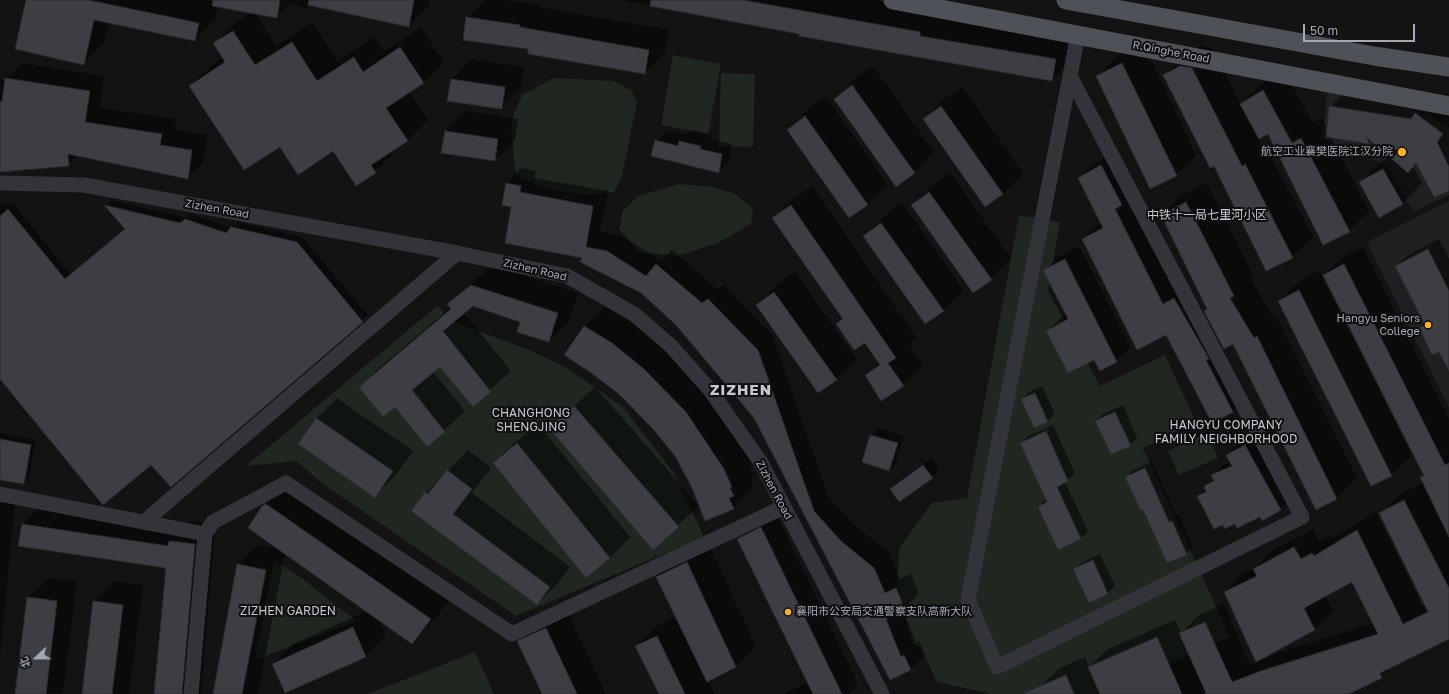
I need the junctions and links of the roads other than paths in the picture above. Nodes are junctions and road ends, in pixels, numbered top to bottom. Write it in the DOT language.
graph roads {
  1 [pos="893,0"];
  2 [pos="1078,1"];
  3 [pos="1078,34"];
  4 [pos="1449,53"];
  5 [pos="1374,56"];
  6 [pos="1449,66"];
  7 [pos="1070,76"];
  8 [pos="1421,100"];
  9 [pos="1449,106"];
  10 [pos="1449,113"];
  11 [pos="0,183"];
  12 [pos="457,253"];
  13 [pos="0,494"];
  14 [pos="784,507"];
  15 [pos="144,522"];
  16 [pos="205,534"];
  17 [pos="191,694"];
  18 [pos="882,694"];
  1 -- 3 [label="main road, R.Qinghe Road"];
  2 -- 5 [label="main road"];
  3 -- 7 [label="street"];
  3 -- 8 [label="main road, R.Qinghe Road"];
  4 -- 5 [label="main road"];
  5 -- 6 [label="main road"];
  7 -- 7 [label="street"];
  8 -- 9 [label="main road, R.Qinghe Road"];
  8 -- 10 [label="main road"];
  11 -- 12 [label="street, Zizhen Road"];
  12 -- 14 [label="street, Zizhen Road"];
  12 -- 15 [label="street"];
  13 -- 15 [label="street"];
  14 -- 16 [label="street"];
  14 -- 18 [label="street, Zizhen Road"];
  15 -- 16 [label="street"];
  16 -- 17 [label="street"];
}
